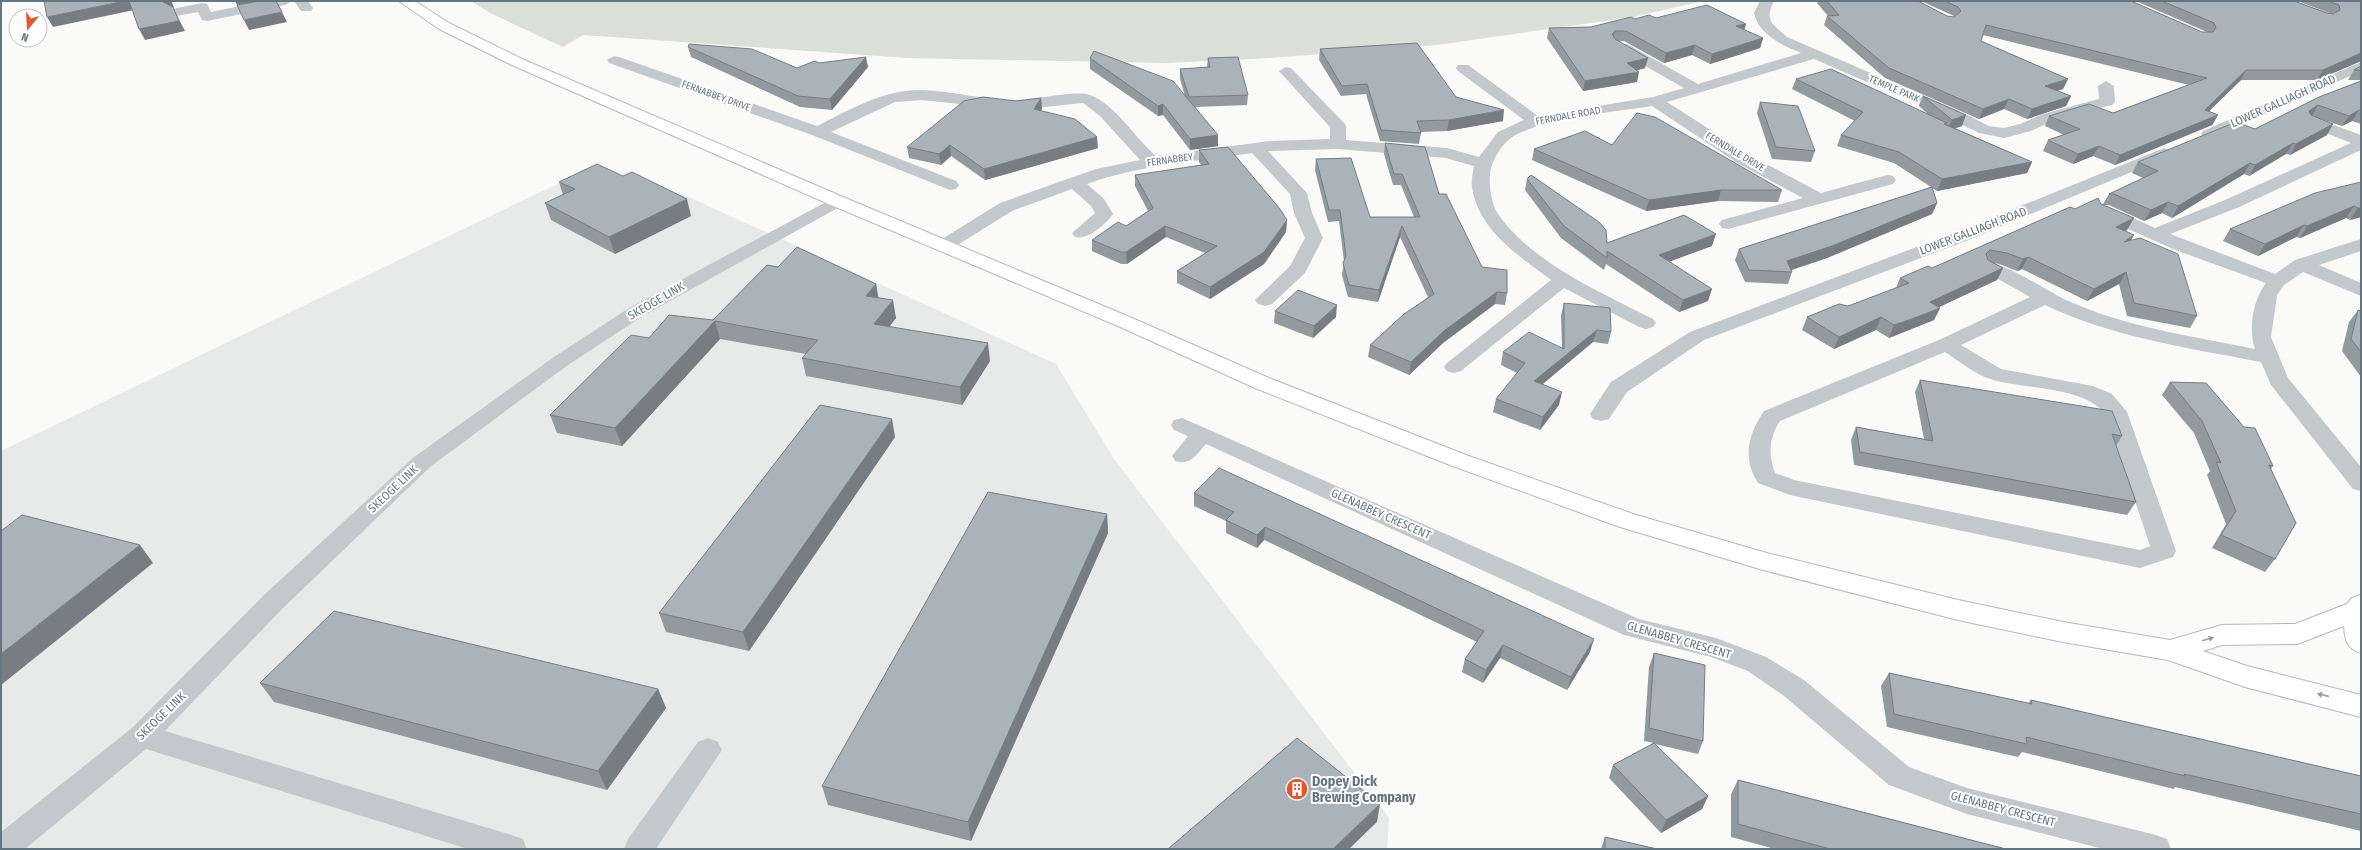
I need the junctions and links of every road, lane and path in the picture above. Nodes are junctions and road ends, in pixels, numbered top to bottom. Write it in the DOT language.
graph roads {
  1 [pos="285,1"];
  2 [pos="406,1"];
  3 [pos="1767,1"];
  4 [pos="177,12"];
  5 [pos="207,18"];
  6 [pos="212,32"];
  7 [pos="1618,45"];
  8 [pos="1815,54"];
  9 [pos="614,60"];
  10 [pos="2361,66"];
  11 [pos="1463,68"];
  12 [pos="1286,71"];
  13 [pos="2106,86"];
  14 [pos="1698,89"];
  15 [pos="1654,101"];
  16 [pos="1535,121"];
  17 [pos="2312,122"];
  18 [pos="818,132"];
  19 [pos="2361,141"];
  20 [pos="1338,144"];
  21 [pos="2361,144"];
  22 [pos="1256,148"];
  23 [pos="1152,162"];
  24 [pos="1483,163"];
  25 [pos="1887,180"];
  26 [pos="1074,182"];
  27 [pos="950,185"];
  28 [pos="1819,199"];
  29 [pos="837,201"];
  30 [pos="2102,210"];
  31 [pos="1728,224"];
  32 [pos="1081,233"];
  33 [pos="2155,234"];
  34 [pos="945,245"];
  35 [pos="2361,245"];
  36 [pos="2302,264"];
  37 [pos="1991,267"];
  38 [pos="1563,280"];
  39 [pos="2276,281"];
  40 [pos="2361,290"];
  41 [pos="2046,297"];
  42 [pos="1265,300"];
  43 [pos="1646,323"];
  44 [pos="1946,344"];
  45 [pos="2267,357"];
  46 [pos="1454,367"];
  47 [pos="1601,414"];
  48 [pos="1183,456"];
  49 [pos="2361,483"];
  50 [pos="2359,608"];
  51 [pos="2361,643"];
  52 [pos="2170,650"];
  53 [pos="2361,706"];
  54 [pos="142,736"];
  55 [pos="708,750"];
  56 [pos="2122,845"];
  57 [pos="3,849"];
  58 [pos="512,849"];
  59 [pos="640,849"];
  60 [pos="2156,849"];
  1 -- 5 [label="street"];
  2 -- 29 [label="highway"];
  3 -- 8 [label="street, TEMPLE PARK"];
  4 -- 5 [label="street"];
  5 -- 6 [label="street"];
  7 -- 14 [label="street"];
  8 -- 13 [label="street, TEMPLE PARK"];
  8 -- 14 [label="street, FERNDALE ROAD"];
  9 -- 18 [label="street, FERNABBEY DRIVE"];
  10 -- 47 [label="street, LOWER GALLIAGH ROAD"];
  11 -- 16 [label="street"];
  12 -- 20 [label="street"];
  14 -- 15 [label="street, FERNDALE ROAD"];
  15 -- 16 [label="street, FERNDALE ROAD"];
  15 -- 28 [label="street, FERNDALE DRIVE"];
  16 -- 24 [label="street, FERNDALE ROAD"];
  17 -- 19 [label="street"];
  18 -- 23 [label="street"];
  18 -- 27 [label="street, FERNABBEY DRIVE"];
  20 -- 22 [label="street, FERNABBEY"];
  20 -- 24 [label="street, FERNABBEY"];
  21 -- 33 [label="street"];
  22 -- 23 [label="street, FERNABBEY"];
  22 -- 42 [label="street"];
  23 -- 26 [label="street, FERNABBEY"];
  24 -- 38 [label="street, FERNDALE ROAD"];
  25 -- 28 [label="street"];
  26 -- 32 [label="street"];
  26 -- 34 [label="street, FERNABBEY"];
  28 -- 31 [label="street"];
  29 -- 34 [label="highway"];
  29 -- 54 [label="street, SKEOGE LINK"];
  30 -- 33 [label="street"];
  33 -- 39 [label="street"];
  34 -- 52 [label="highway"];
  35 -- 36 [label="street"];
  36 -- 39 [label="street"];
  36 -- 40 [label="street"];
  37 -- 41 [label="street"];
  38 -- 43 [label="street, FERNDALE ROAD"];
  38 -- 46 [label="street"];
  39 -- 45 [label="street"];
  41 -- 44 [label="street"];
  41 -- 45 [label="street"];
  44 -- 44 [label="street"];
  45 -- 49 [label="street"];
  48 -- 56 [label="street, GLENABBEY CRESCENT"];
  50 -- 51 [label="highway"];
  52 -- 50 [label="highway, one-way"];
  53 -- 52 [label="highway, one-way"];
  54 -- 57 [label="street, SKEOGE LINK"];
  54 -- 58 [label="street"];
  55 -- 59 [label="street"];
  56 -- 60 [label="street, GLENABBEY CRESCENT"];
}
